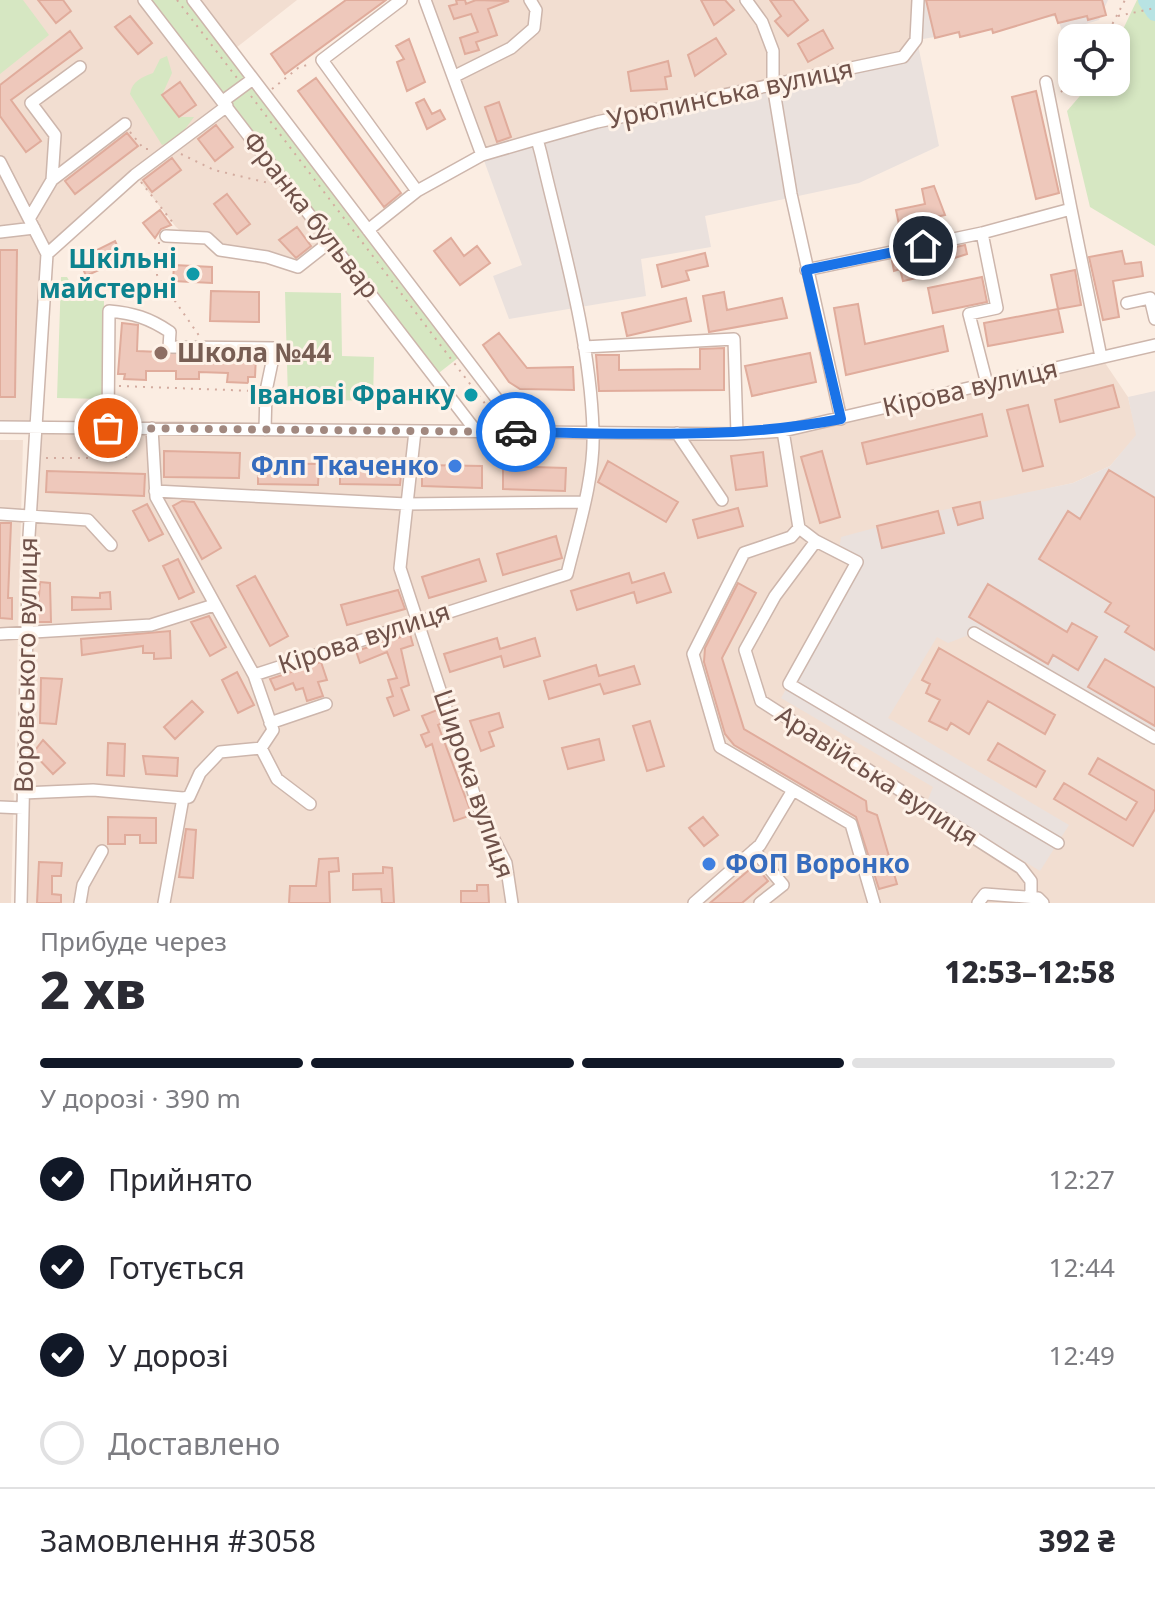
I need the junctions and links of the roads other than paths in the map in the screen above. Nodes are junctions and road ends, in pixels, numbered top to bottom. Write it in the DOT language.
graph roads {
  1 [pos="144,0"];
  2 [pos="193,0"];
  3 [pos="401,0"];
  4 [pos="425,0"];
  5 [pos="530,0"];
  6 [pos="746,0"];
  7 [pos="918,0"];
  8 [pos="80,67"];
  9 [pos="455,76"];
  10 [pos="248,82"];
  11 [pos="1046,82"];
  12 [pos="773,85"];
  13 [pos="225,104"];
  14 [pos="125,124"];
  15 [pos="537,139"];
  16 [pos="482,155"];
  17 [pos="1,167"];
  18 [pos="52,180"];
  19 [pos="417,191"];
  20 [pos="1071,209"];
  21 [pos="32,224"];
  22 [pos="368,230"];
  23 [pos="0,232"];
  24 [pos="982,233"];
  25 [pos="166,236"];
  26 [pos="331,241"];
  27 [pos="47,254"];
  28 [pos="806,270"];
  29 [pos="1127,303"];
  30 [pos="1155,319"];
  31 [pos="1155,345"];
  32 [pos="584,347"];
  33 [pos="1101,357"];
  34 [pos="987,384"];
  35 [pos="841,419"];
  36 [pos="0,427"];
  37 [pos="34,427"];
  38 [pos="108,428"];
  39 [pos="152,428"];
  40 [pos="265,430"];
  41 [pos="415,431"];
  42 [pos="476,431"];
  43 [pos="783,431"];
  44 [pos="522,432"];
  45 [pos="594,432"];
  46 [pos="677,433"];
  47 [pos="737,434"];
  48 [pos="155,491"];
  49 [pos="722,500"];
  50 [pos="584,502"];
  51 [pos="406,504"];
  52 [pos="0,514"];
  53 [pos="30,514"];
  54 [pos="799,528"];
  55 [pos="816,541"];
  56 [pos="111,545"];
  57 [pos="214,605"];
  58 [pos="417,620"];
  59 [pos="974,633"];
  60 [pos="0,634"];
  61 [pos="26,634"];
  62 [pos="254,675"];
  63 [pos="326,704"];
  64 [pos="270,723"];
  65 [pos="1155,738"];
  66 [pos="261,748"];
  67 [pos="793,790"];
  68 [pos="23,793"];
  69 [pos="183,798"];
  70 [pos="310,804"];
  71 [pos="0,807"];
  72 [pos="23,808"];
  73 [pos="1058,843"];
  74 [pos="754,850"];
  75 [pos="102,851"];
  76 [pos="1031,897"];
  77 [pos="21,903"];
  78 [pos="80,903"];
  79 [pos="164,903"];
  80 [pos="512,903"];
  81 [pos="694,903"];
  82 [pos="760,903"];
  83 [pos="874,903"];
  84 [pos="978,903"];
  85 [pos="1043,903"];
  1 -- 13 [label="street, Франка бульвар"];
  2 -- 10 [label="street, Франка бульвар"];
  3 -- 19 [label="street"];
  4 -- 9 [label="street"];
  5 -- 9 [label="street"];
  6 -- 12 [label="street"];
  7 -- 12 [label="street, Урюпинська вулиця"];
  8 -- 18 [label="street"];
  9 -- 16 [label="street"];
  10 -- 13 [label="street"];
  10 -- 22 [label="street, Франка бульвар"];
  11 -- 20 [label="street"];
  12 -- 15 [label="street, Урюпинська вулиця"];
  12 -- 28 [label="street"];
  13 -- 26 [label="street, Франка бульвар"];
  13 -- 27 [label="street"];
  14 -- 18 [label="street"];
  15 -- 16 [label="street, Урюпинська вулиця"];
  15 -- 32 [label="street"];
  16 -- 19 [label="street, Урюпинська вулиця"];
  17 -- 21 [label="street"];
  18 -- 21 [label="street"];
  19 -- 22 [label="street, Урюпинська вулиця"];
  20 -- 24 [label="street"];
  20 -- 33 [label="street"];
  21 -- 23 [label="street"];
  21 -- 27 [label="street"];
  22 -- 44 [label="street, Франка бульвар"];
  24 -- 28 [label="street"];
  24 -- 34 [label="street"];
  25 -- 26 [label="street"];
  26 -- 42 [label="street, Франка бульвар"];
  27 -- 37 [label="street, Воровського вулиця"];
  28 -- 35 [label="street"];
  29 -- 30 [label="street"];
  31 -- 33 [label="street, Кірова вулиця"];
  32 -- 45 [label="street"];
  32 -- 47 [label="street"];
  33 -- 34 [label="street, Кірова вулиця"];
  34 -- 35 [label="street, Кірова вулиця"];
  35 -- 43 [label="street, Кірова вулиця"];
  36 -- 37 [label="street, Кірова вулиця"];
  37 -- 38 [label="street, Кірова вулиця"];
  37 -- 53 [label="street, Воровського вулиця"];
  38 -- 39 [label="street, Кірова вулиця"];
  38 -- 40 [label="street"];
  39 -- 40 [label="street, Кірова вулиця"];
  39 -- 48 [label="street"];
  40 -- 41 [label="street, Кірова вулиця"];
  41 -- 42 [label="street, Кірова вулиця"];
  41 -- 51 [label="street, Широка вулиця"];
  42 -- 44 [label="street, Кірова вулиця"];
  43 -- 47 [label="street, Кірова вулиця"];
  43 -- 54 [label="street"];
  44 -- 45 [label="street, Кірова вулиця"];
  45 -- 46 [label="street, Кірова вулиця"];
  45 -- 50 [label="street, Кірова вулиця"];
  46 -- 47 [label="street, Кірова вулиця"];
  46 -- 49 [label="street"];
  48 -- 51 [label="street"];
  48 -- 57 [label="street"];
  50 -- 51 [label="street"];
  50 -- 58 [label="street, Кірова вулиця"];
  51 -- 58 [label="street, Широка вулиця"];
  52 -- 53 [label="street"];
  53 -- 56 [label="street"];
  53 -- 61 [label="street, Воровського вулиця"];
  54 -- 55 [label="street"];
  54 -- 67 [label="street"];
  55 -- 73 [label="street"];
  55 -- 76 [label="street, Аравійська вулиця"];
  57 -- 61 [label="street"];
  57 -- 62 [label="street"];
  58 -- 62 [label="street, Кірова вулиця"];
  58 -- 80 [label="street, Широка вулиця"];
  59 -- 65 [label="street"];
  60 -- 61 [label="street"];
  61 -- 68 [label="street, Воровського вулиця"];
  62 -- 64 [label="street"];
  63 -- 64 [label="street"];
  64 -- 66 [label="street"];
  66 -- 69 [label="street"];
  66 -- 70 [label="street"];
  67 -- 74 [label="street"];
  67 -- 83 [label="street"];
  68 -- 69 [label="street"];
  68 -- 72 [label="street, Воровського вулиця"];
  69 -- 79 [label="street"];
  71 -- 72 [label="street"];
  72 -- 77 [label="street, Воровського вулиця"];
  74 -- 81 [label="street"];
  74 -- 82 [label="street"];
  75 -- 78 [label="street"];
  76 -- 84 [label="street"];
  76 -- 85 [label="street"];
}
